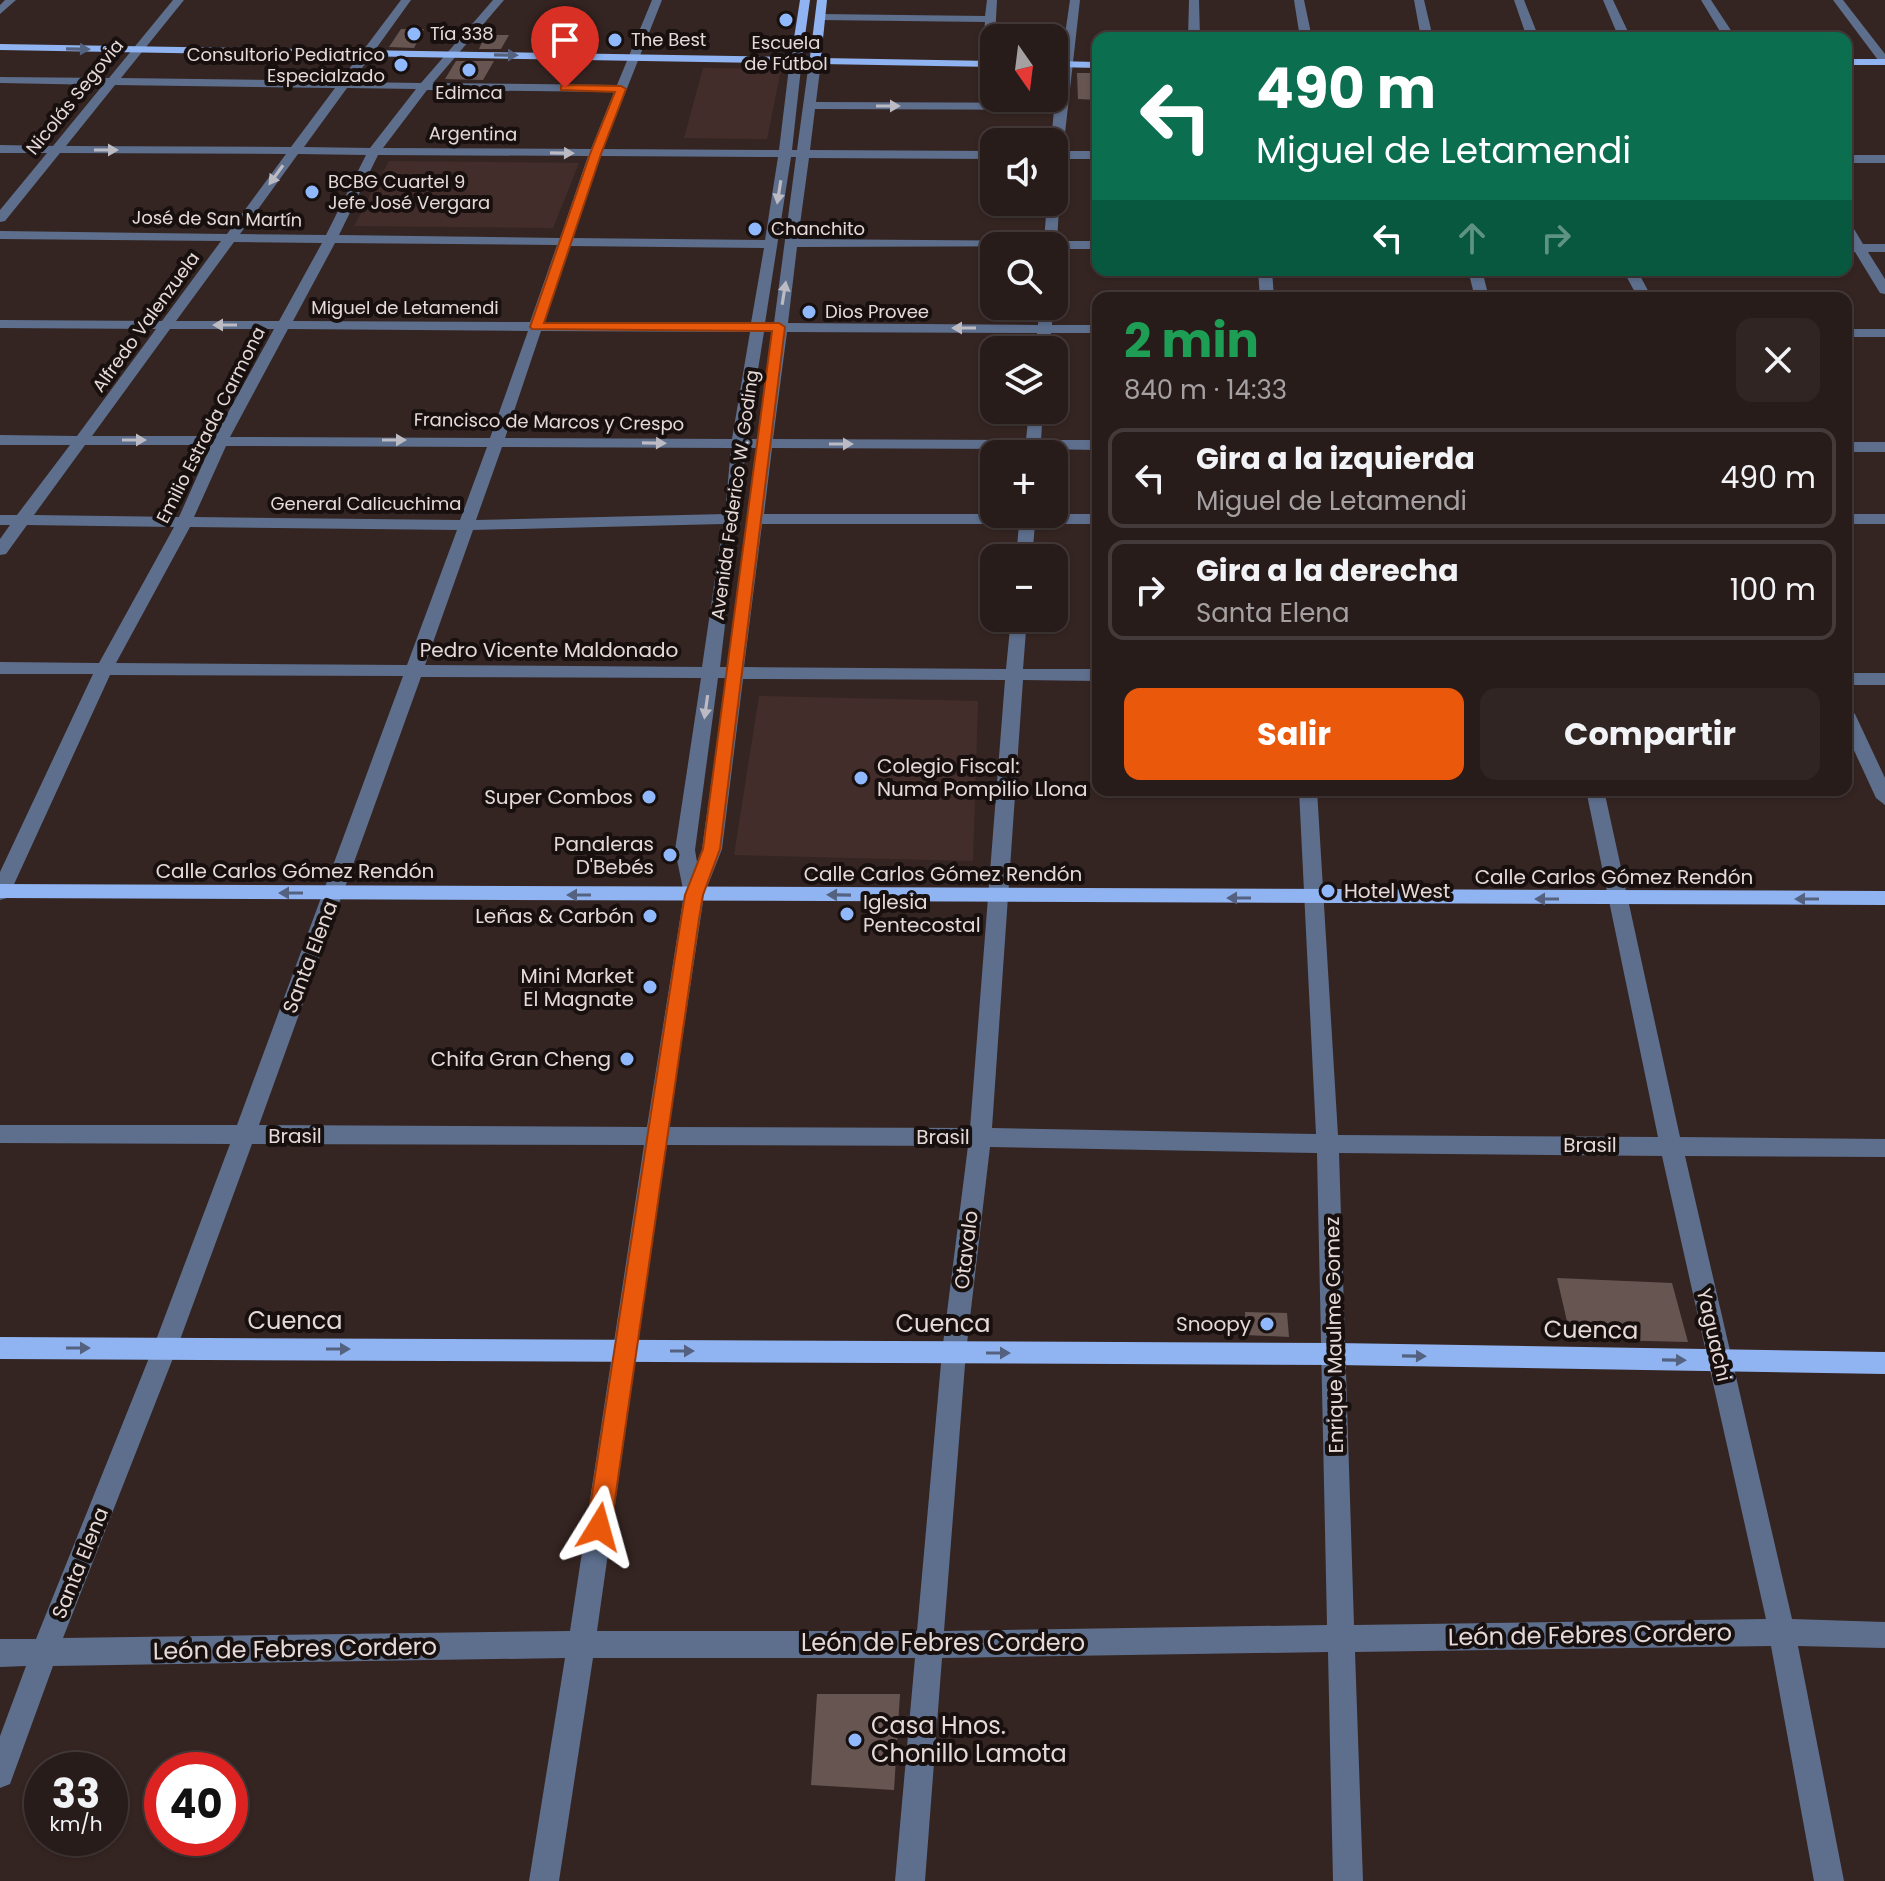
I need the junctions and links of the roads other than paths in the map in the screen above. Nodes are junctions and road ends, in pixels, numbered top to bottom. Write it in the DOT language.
graph roads {
  1 [pos="11,0"];
  2 [pos="179,0"];
  3 [pos="406,0"];
  4 [pos="499,0"];
  5 [pos="657,0"];
  6 [pos="805,0"];
  7 [pos="822,0"];
  8 [pos="992,0"];
  9 [pos="1075,0"];
  10 [pos="1194,0"];
  11 [pos="1299,0"];
  12 [pos="1419,0"];
  13 [pos="1519,0"];
  14 [pos="1608,0"];
  15 [pos="1706,0"];
  16 [pos="1838,0"];
  17 [pos="0,11"];
  18 [pos="820,17"];
  19 [pos="990,19"];
  20 [pos="990,24"];
  21 [pos="1194,32"];
  22 [pos="1305,32"];
  23 [pos="1426,32"];
  24 [pos="1531,32"];
  25 [pos="1622,32"];
  26 [pos="1726,32"];
  27 [pos="1068,36"];
  28 [pos="0,47"];
  29 [pos="137,49"];
  30 [pos="367,53"];
  31 [pos="449,54"];
  32 [pos="633,57"];
  33 [pos="1092,57"];
  34 [pos="980,58"];
  35 [pos="796,59"];
  36 [pos="816,59"];
  37 [pos="1068,60"];
  38 [pos="1068,62"];
  39 [pos="1852,62"];
  40 [pos="1885,62"];
  41 [pos="1092,64"];
  42 [pos="1852,70"];
  43 [pos="1885,70"];
  44 [pos="0,80"];
  45 [pos="110,82"];
  46 [pos="342,85"];
  47 [pos="423,86"];
  48 [pos="621,89"];
  49 [pos="810,105"];
  50 [pos="980,106"];
  51 [pos="0,149"];
  52 [pos="294,149"];
  53 [pos="55,150"];
  54 [pos="374,151"];
  55 [pos="595,154"];
  56 [pos="785,154"];
  57 [pos="804,154"];
  58 [pos="980,155"];
  59 [pos="1068,155"];
  60 [pos="1092,155"];
  61 [pos="1852,159"];
  62 [pos="1885,159"];
  63 [pos="0,218"];
  64 [pos="0,235"];
  65 [pos="232,236"];
  66 [pos="331,238"];
  67 [pos="567,241"];
  68 [pos="791,243"];
  69 [pos="771,244"];
  70 [pos="980,244"];
  71 [pos="1068,245"];
  72 [pos="1092,245"];
  73 [pos="1852,248"];
  74 [pos="1885,248"];
  75 [pos="1885,290"];
  76 [pos="1045,320"];
  77 [pos="0,324"];
  78 [pos="164,325"];
  79 [pos="285,325"];
  80 [pos="537,327"];
  81 [pos="758,327"];
  82 [pos="779,327"];
  83 [pos="1045,329"];
  84 [pos="1092,329"];
  85 [pos="1852,333"];
  86 [pos="1885,333"];
  87 [pos="1044,336"];
  88 [pos="0,440"];
  89 [pos="83,440"];
  90 [pos="221,440"];
  91 [pos="497,440"];
  92 [pos="739,444"];
  93 [pos="763,444"];
  94 [pos="1092,445"];
  95 [pos="1068,447"];
  96 [pos="1852,447"];
  97 [pos="1885,447"];
  98 [pos="980,449"];
  99 [pos="980,517"];
  100 [pos="1068,518"];
  101 [pos="732,519"];
  102 [pos="755,519"];
  103 [pos="1092,519"];
  104 [pos="1852,519"];
  105 [pos="1885,519"];
  106 [pos="0,520"];
  107 [pos="24,520"];
  108 [pos="184,523"];
  109 [pos="466,525"];
  110 [pos="0,550"];
  111 [pos="1018,632"];
  112 [pos="0,668"];
  113 [pos="104,669"];
  114 [pos="413,671"];
  115 [pos="710,673"];
  116 [pos="735,673"];
  117 [pos="1015,674"];
  118 [pos="1092,675"];
  119 [pos="1852,679"];
  120 [pos="1885,679"];
  121 [pos="1852,727"];
  122 [pos="1308,796"];
  123 [pos="1596,796"];
  124 [pos="1885,798"];
  125 [pos="0,892"];
  126 [pos="334,893"];
  127 [pos="694,895"];
  128 [pos="996,897"];
  129 [pos="1317,898"];
  130 [pos="1885,898"];
  131 [pos="1620,899"];
  132 [pos="0,1134"];
  133 [pos="243,1135"];
  134 [pos="980,1137"];
  135 [pos="655,1138"];
  136 [pos="1329,1144"];
  137 [pos="1671,1145"];
  138 [pos="1885,1148"];
  139 [pos="0,1348"];
  140 [pos="165,1348"];
  141 [pos="623,1351"];
  142 [pos="954,1352"];
  143 [pos="1336,1354"];
  144 [pos="1719,1360"];
  145 [pos="1885,1363"];
  146 [pos="1782,1632"];
  147 [pos="1885,1635"];
  148 [pos="1339,1638"];
  149 [pos="583,1644"];
  150 [pos="929,1645"];
  151 [pos="0,1653"];
  152 [pos="44,1653"];
  153 [pos="0,1774"];
  154 [pos="544,1881"];
  155 [pos="910,1881"];
  156 [pos="1348,1881"];
  157 [pos="1829,1881"];
  1 -- 17 [label="street"];
  2 -- 29 [label="street, Nicolás Segovia"];
  3 -- 30 [label="street, Alfredo Valenzuela"];
  4 -- 31 [label="street, Emilio Estrada Carmona"];
  5 -- 32 [label="street, Santa Elena"];
  6 -- 35 [label="main road, Avenida Federico W. Goding"];
  7 -- 18 [label="main road, Avenida Federico W. Goding"];
  8 -- 19 [label="street"];
  9 -- 27 [label="street"];
  10 -- 21 [label="street"];
  11 -- 22 [label="street"];
  12 -- 23 [label="street"];
  13 -- 24 [label="street"];
  14 -- 25 [label="street"];
  15 -- 26 [label="street"];
  16 -- 40 [label="street"];
  18 -- 19 [label="street"];
  18 -- 36 [label="main road, Avenida Federico W. Goding"];
  19 -- 20 [label="street"];
  28 -- 29 [label="main road, one-way"];
  29 -- 30 [label="main road"];
  29 -- 45 [label="street, Nicolás Segovia"];
  30 -- 31 [label="main road"];
  30 -- 46 [label="street, Alfredo Valenzuela"];
  31 -- 32 [label="main road, one-way"];
  31 -- 47 [label="street, Emilio Estrada Carmona"];
  32 -- 35 [label="main road"];
  32 -- 48 [label="street, Santa Elena"];
  33 -- 37 [label="main road"];
  34 -- 36 [label="main road"];
  35 -- 36 [label="main road"];
  35 -- 56 [label="street, Avenida Federico W. Goding"];
  36 -- 49 [label="street, Avenida Federico W. Goding"];
  38 -- 41 [label="main road"];
  39 -- 40 [label="main road"];
  42 -- 43 [label="main road"];
  44 -- 45 [label="street"];
  45 -- 46 [label="street"];
  45 -- 53 [label="street, Nicolás Segovia"];
  46 -- 47 [label="street"];
  46 -- 52 [label="street, Alfredo Valenzuela"];
  47 -- 48 [label="street"];
  47 -- 54 [label="street, Emilio Estrada Carmona"];
  48 -- 55 [label="street, Santa Elena"];
  49 -- 50 [label="street, one-way"];
  49 -- 57 [label="street, Avenida Federico W. Goding"];
  51 -- 53 [label="street, Argentina"];
  53 -- 52 [label="street, Argentina, one-way"];
  52 -- 54 [label="street, Argentina"];
  52 -- 65 [label="street, Alfredo Valenzuela, one-way"];
  53 -- 63 [label="street, Nicolás Segovia"];
  54 -- 55 [label="street, Argentina, one-way"];
  54 -- 66 [label="street, Emilio Estrada Carmona"];
  55 -- 56 [label="street, Argentina"];
  55 -- 67 [label="street, Santa Elena"];
  56 -- 57 [label="street, Argentina"];
  56 -- 69 [label="street, Avenida Federico W. Goding, one-way"];
  57 -- 58 [label="street, Argentina"];
  57 -- 68 [label="street, Avenida Federico W. Goding"];
  59 -- 60 [label="street"];
  61 -- 62 [label="street"];
  64 -- 65 [label="street, José de San Martín"];
  65 -- 66 [label="street, José de San Martín"];
  65 -- 78 [label="street, Alfredo Valenzuela"];
  66 -- 67 [label="street, José de San Martín"];
  66 -- 79 [label="street, Emilio Estrada Carmona"];
  67 -- 69 [label="street, José de San Martín"];
  67 -- 80 [label="street, Santa Elena"];
  68 -- 70 [label="street"];
  82 -- 68 [label="street, Avenida Federico W. Goding, one-way"];
  69 -- 81 [label="street, Avenida Federico W. Goding"];
  71 -- 72 [label="street"];
  73 -- 74 [label="street"];
  73 -- 75 [label="street"];
  76 -- 83 [label="street"];
  77 -- 78 [label="street, Miguel de Letamendi"];
  79 -- 78 [label="street, Miguel de Letamendi, one-way"];
  78 -- 89 [label="street, Alfredo Valenzuela"];
  79 -- 80 [label="street, Miguel de Letamendi"];
  79 -- 90 [label="street, Emilio Estrada Carmona"];
  80 -- 81 [label="street, Miguel de Letamendi"];
  80 -- 91 [label="street, Santa Elena"];
  81 -- 82 [label="street, Miguel de Letamendi"];
  81 -- 92 [label="street, Avenida Federico W. Goding"];
  83 -- 82 [label="street, Miguel de Letamendi, one-way"];
  82 -- 93 [label="street, Avenida Federico W. Goding"];
  83 -- 84 [label="street, Miguel de Letamendi"];
  83 -- 87 [label="street"];
  85 -- 86 [label="street"];
  88 -- 89 [label="street, Francisco de Marcos y Crespo"];
  89 -- 90 [label="street, Francisco de Marcos y Crespo, one-way"];
  89 -- 107 [label="street, Alfredo Valenzuela"];
  90 -- 91 [label="street, Francisco de Marcos y Crespo, one-way"];
  90 -- 108 [label="street, Emilio Estrada Carmona"];
  91 -- 92 [label="street, Francisco de Marcos y Crespo, one-way"];
  91 -- 109 [label="street, Santa Elena"];
  92 -- 93 [label="street, Francisco de Marcos y Crespo"];
  92 -- 101 [label="street, Avenida Federico W. Goding"];
  93 -- 98 [label="street, Francisco de Marcos y Crespo, one-way"];
  93 -- 102 [label="street, Avenida Federico W. Goding"];
  94 -- 95 [label="street, Francisco de Marcos y Crespo"];
  96 -- 97 [label="street"];
  99 -- 102 [label="street"];
  100 -- 103 [label="street"];
  101 -- 109 [label="street, General Calicuchima"];
  101 -- 115 [label="street, Avenida Federico W. Goding"];
  102 -- 116 [label="street, Avenida Federico W. Goding"];
  104 -- 105 [label="street"];
  106 -- 107 [label="street, General Calicuchima"];
  107 -- 108 [label="street, General Calicuchima"];
  107 -- 110 [label="street, Alfredo Valenzuela"];
  108 -- 109 [label="street, General Calicuchima"];
  108 -- 113 [label="street, Emilio Estrada Carmona"];
  109 -- 114 [label="street, Santa Elena"];
  111 -- 117 [label="street, Otavalo"];
  112 -- 113 [label="street, Pedro Vicente Maldonado"];
  113 -- 114 [label="street, Pedro Vicente Maldonado"];
  113 -- 125 [label="street, Emilio Estrada Carmona"];
  114 -- 115 [label="street, Pedro Vicente Maldonado"];
  114 -- 126 [label="street, Santa Elena"];
  115 -- 116 [label="street, Pedro Vicente Maldonado"];
  115 -- 127 [label="street, Avenida Federico W. Goding, one-way"];
  116 -- 117 [label="street, Pedro Vicente Maldonado"];
  116 -- 127 [label="street, Avenida Federico W. Goding"];
  117 -- 118 [label="street, Pedro Vicente Maldonado"];
  117 -- 128 [label="street, Otavalo"];
  119 -- 120 [label="street"];
  121 -- 124 [label="street"];
  122 -- 129 [label="street, Enrique Maulme Gomez"];
  123 -- 131 [label="street, Yaguachi"];
  126 -- 125 [label="main road, Calle Carlos Gómez Rendón, one-way"];
  127 -- 126 [label="main road, Calle Carlos Gómez Rendón, one-way"];
  126 -- 133 [label="street, Santa Elena"];
  128 -- 127 [label="main road, Calle Carlos Gómez Rendón, one-way"];
  127 -- 135 [label="street, Avenida Federico W. Goding"];
  129 -- 128 [label="main road, Calle Carlos Gómez Rendón, one-way"];
  128 -- 134 [label="street, Otavalo"];
  131 -- 129 [label="main road, Calle Carlos Gómez Rendón, one-way"];
  129 -- 136 [label="street, Enrique Maulme Gomez"];
  130 -- 131 [label="main road, Calle Carlos Gómez Rendón, one-way"];
  131 -- 137 [label="street, Yaguachi"];
  132 -- 133 [label="street, Brasil"];
  133 -- 135 [label="street, Brasil"];
  133 -- 140 [label="street, Santa Elena"];
  134 -- 135 [label="street, Brasil"];
  134 -- 136 [label="street, Brasil"];
  134 -- 142 [label="street, Otavalo"];
  135 -- 141 [label="street, Avenida Federico W. Goding"];
  136 -- 137 [label="street, Brasil"];
  136 -- 143 [label="street, Enrique Maulme Gomez"];
  137 -- 138 [label="street, Brasil"];
  137 -- 144 [label="street, Yaguachi"];
  139 -- 140 [label="main road, Cuenca, one-way"];
  140 -- 141 [label="main road, Cuenca, one-way"];
  140 -- 152 [label="street, Santa Elena"];
  141 -- 142 [label="main road, Cuenca, one-way"];
  141 -- 149 [label="street, Avenida Federico W. Goding"];
  142 -- 143 [label="main road, Cuenca, one-way"];
  142 -- 150 [label="street, Otavalo"];
  143 -- 144 [label="main road, Cuenca, one-way"];
  143 -- 148 [label="street, Enrique Maulme Gomez"];
  144 -- 145 [label="main road, Cuenca"];
  144 -- 146 [label="street, Yaguachi"];
  146 -- 147 [label="street, León de Febres Cordero"];
  146 -- 148 [label="street, León de Febres Cordero"];
  146 -- 157 [label="street, Yaguachi"];
  148 -- 150 [label="street, León de Febres Cordero"];
  148 -- 156 [label="street, Enrique Maulme Gomez"];
  149 -- 150 [label="street, León de Febres Cordero"];
  149 -- 152 [label="street, León de Febres Cordero"];
  149 -- 154 [label="street, Avenida Federico W. Goding"];
  150 -- 155 [label="street, Otavalo"];
  151 -- 152 [label="street, León de Febres Cordero"];
  152 -- 153 [label="street, Santa Elena"];
}
